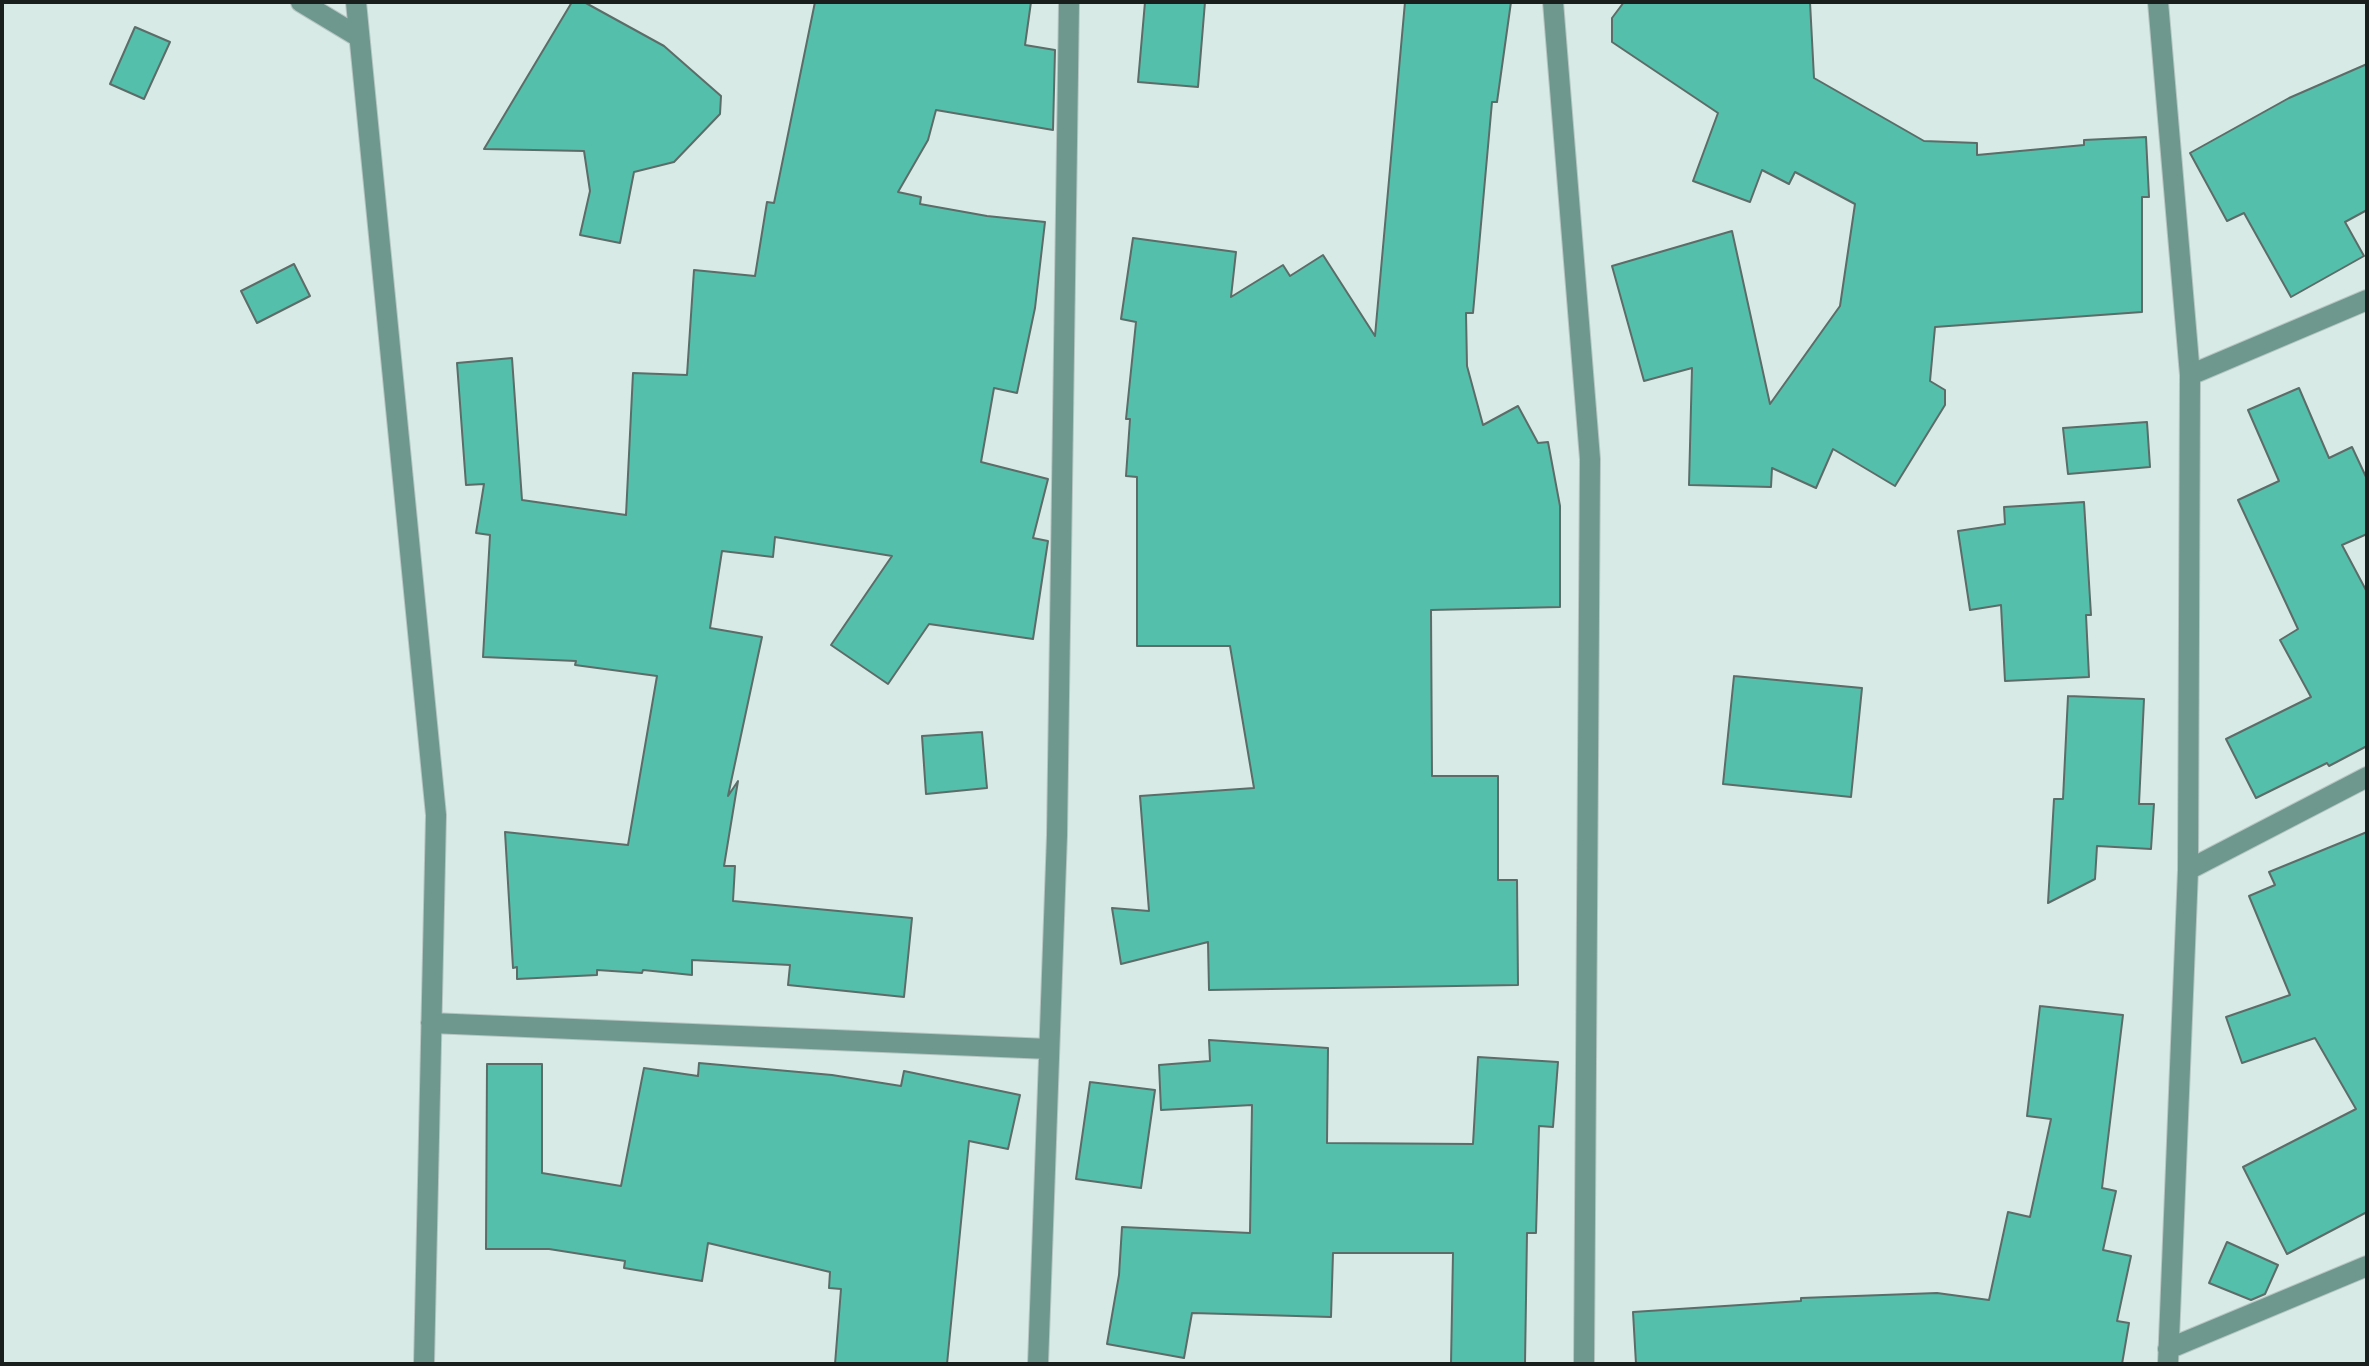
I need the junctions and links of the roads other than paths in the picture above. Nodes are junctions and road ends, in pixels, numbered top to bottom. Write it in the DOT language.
graph roads {
  1 [pos="301,2"];
  2 [pos="356,2"];
  3 [pos="1069,2"];
  4 [pos="1553,2"];
  5 [pos="2158,2"];
  6 [pos="359,37"];
  7 [pos="2367,300"];
  8 [pos="2190,375"];
  9 [pos="2367,777"];
  10 [pos="2188,870"];
  11 [pos="431,1023"];
  12 [pos="1049,1049"];
  13 [pos="2367,1266"];
  14 [pos="2168,1356"];
  15 [pos="424,1364"];
  16 [pos="1038,1364"];
  17 [pos="1584,1364"];
  1 -- 6 [label="street"];
  2 -- 6 [label="street"];
  3 -- 12 [label="street"];
  4 -- 17 [label="street"];
  5 -- 8 [label="street"];
  6 -- 11 [label="street"];
  7 -- 8 [label="street"];
  8 -- 10 [label="street"];
  9 -- 10 [label="street"];
  10 -- 14 [label="street"];
  11 -- 12 [label="street"];
  11 -- 15 [label="street"];
  12 -- 16 [label="street"];
  13 -- 14 [label="street"];
}
